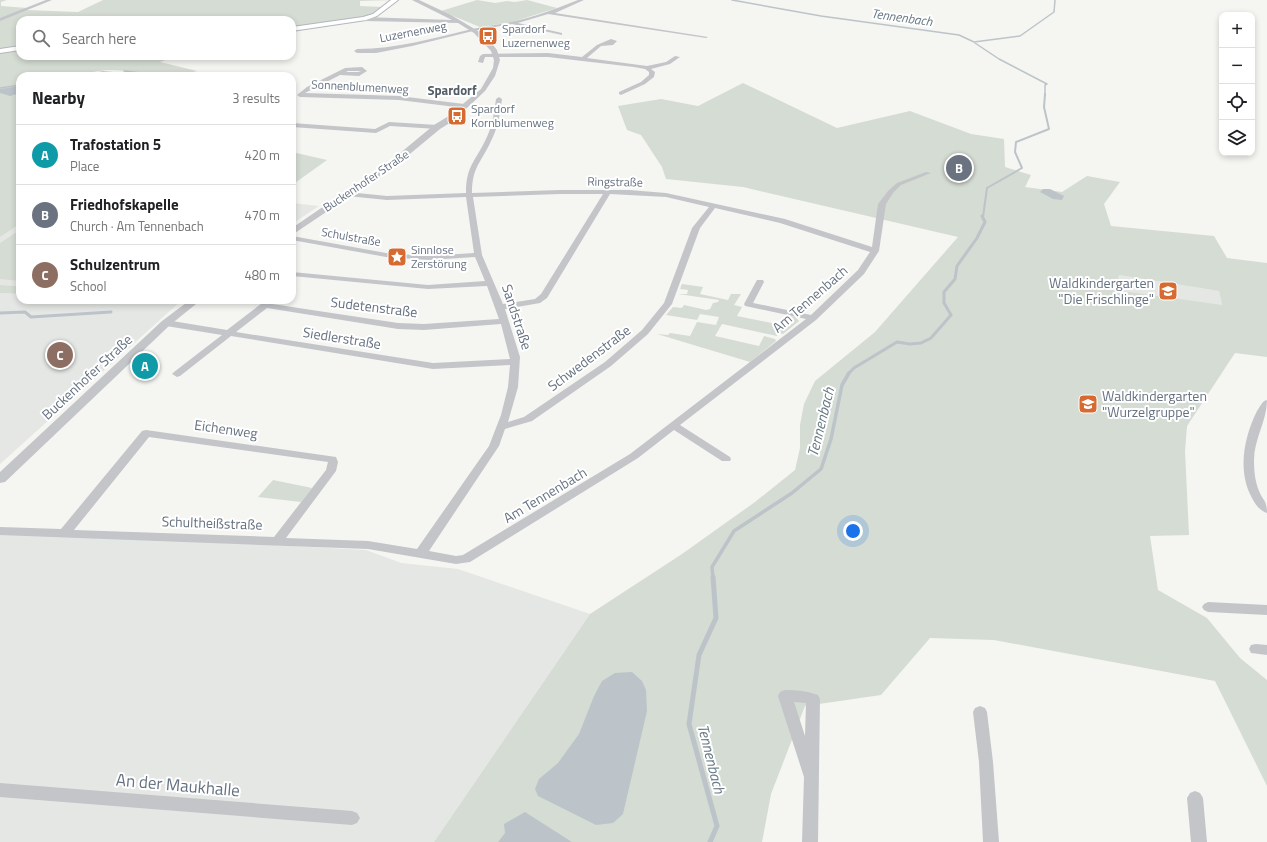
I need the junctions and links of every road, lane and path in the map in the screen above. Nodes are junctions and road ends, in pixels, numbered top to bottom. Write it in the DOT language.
graph roads {
  1 [pos="50,0"];
  2 [pos="395,0"];
  3 [pos="415,0"];
  4 [pos="582,0"];
  5 [pos="548,14"];
  6 [pos="364,19"];
  7 [pos="0,20"];
  8 [pos="459,22"];
  9 [pos="512,23"];
  10 [pos="296,29"];
  11 [pos="473,30"];
  12 [pos="560,34"];
  13 [pos="706,37"];
  14 [pos="603,45"];
  15 [pos="16,49"];
  16 [pos="0,51"];
  17 [pos="357,51"];
  18 [pos="496,55"];
  19 [pos="677,57"];
  20 [pos="584,58"];
  21 [pos="481,62"];
  22 [pos="647,68"];
  23 [pos="340,73"];
  24 [pos="621,94"];
  25 [pos="499,99"];
  26 [pos="464,106"];
  27 [pos="296,125"];
  28 [pos="437,127"];
  29 [pos="928,173"];
  30 [pos="608,192"];
  31 [pos="347,194"];
  32 [pos="469,195"];
  33 [pos="714,204"];
  34 [pos="296,229"];
  35 [pos="296,239"];
  36 [pos="875,252"];
  37 [pos="478,255"];
  38 [pos="296,274"];
  39 [pos="760,282"];
  40 [pos="490,283"];
  41 [pos="191,304"];
  42 [pos="265,304"];
  43 [pos="279,304"];
  44 [pos="500,308"];
  45 [pos="813,318"];
  46 [pos="504,321"];
  47 [pos="166,323"];
  48 [pos="227,334"];
  49 [pos="515,362"];
  50 [pos="177,374"];
  51 [pos="1267,403"];
  52 [pos="674,426"];
  53 [pos="503,427"];
  54 [pos="726,459"];
  55 [pos="0,479"];
  56 [pos="1267,509"];
  57 [pos="0,531"];
  58 [pos="64,534"];
  59 [pos="278,540"];
  60 [pos="421,554"];
  61 [pos="1208,607"];
  62 [pos="1267,610"];
  63 [pos="980,712"];
  64 [pos="811,777"];
  65 [pos="0,790"];
  66 [pos="1195,798"];
  67 [pos="352,818"];
  68 [pos="810,842"];
  69 [pos="991,842"];
  70 [pos="1199,842"];
  1 -- 7 [label="street"];
  2 -- 6 [label="main road"];
  3 -- 8 [label="street"];
  4 -- 5 [label="street"];
  5 -- 9 [label="street, Luzernenweg"];
  5 -- 13 [label="street"];
  6 -- 8 [label="street, Luzernenweg"];
  6 -- 10 [label="main road"];
  8 -- 11 [label="street"];
  9 -- 11 [label="street, Luzernenweg"];
  9 -- 12 [label="street"];
  11 -- 17 [label="street, Luzernenweg"];
  11 -- 18 [label="street"];
  14 -- 20 [label="street"];
  15 -- 16 [label="main road"];
  18 -- 20 [label="street"];
  18 -- 21 [label="street"];
  18 -- 26 [label="street, Buckenhofer Straße"];
  19 -- 22 [label="street"];
  20 -- 22 [label="street"];
  22 -- 24 [label="street"];
  23 -- 26 [label="street, Sonnenblumenweg"];
  25 -- 32 [label="street, Sandstraße"];
  26 -- 28 [label="street, Buckenhofer Straße"];
  27 -- 28 [label="street"];
  28 -- 31 [label="street, Buckenhofer Straße"];
  29 -- 36 [label="street, Am Tennenbach"];
  30 -- 32 [label="street, Ringstraße"];
  30 -- 33 [label="street, Ringstraße"];
  30 -- 44 [label="street"];
  31 -- 32 [label="street, Ringstraße"];
  31 -- 34 [label="street, Buckenhofer Straße"];
  32 -- 37 [label="street, Sandstraße"];
  33 -- 36 [label="street, Ringstraße"];
  33 -- 53 [label="street, Schwedenstraße"];
  35 -- 37 [label="street, Schulstraße"];
  36 -- 45 [label="street, Am Tennenbach"];
  37 -- 40 [label="street, Sandstraße"];
  38 -- 40 [label="street"];
  39 -- 45 [label="street"];
  40 -- 44 [label="street, Sandstraße"];
  41 -- 47 [label="street, Buckenhofer Straße"];
  42 -- 48 [label="street"];
  43 -- 46 [label="street, Sudetenstraße"];
  44 -- 46 [label="street, Sandstraße"];
  45 -- 52 [label="street, Am Tennenbach"];
  46 -- 49 [label="street, Sandstraße"];
  47 -- 48 [label="street, Siedlerstraße"];
  47 -- 55 [label="street, Buckenhofer Straße"];
  48 -- 49 [label="street, Siedlerstraße"];
  48 -- 50 [label="street"];
  49 -- 53 [label="street, Sandstraße"];
  51 -- 56 [label="street"];
  52 -- 54 [label="street"];
  52 -- 60 [label="street, Am Tennenbach"];
  53 -- 60 [label="street, Sandstraße"];
  57 -- 58 [label="street, Schultheißstraße"];
  58 -- 59 [label="street, Schultheißstraße"];
  58 -- 59 [label="street, Eichenweg"];
  59 -- 60 [label="street, Schultheißstraße"];
  61 -- 62 [label="street"];
  63 -- 69 [label="street"];
  64 -- 64 [label="street"];
  64 -- 68 [label="street"];
  65 -- 67 [label="street, An der Maukhalle"];
  66 -- 70 [label="street"];
}
